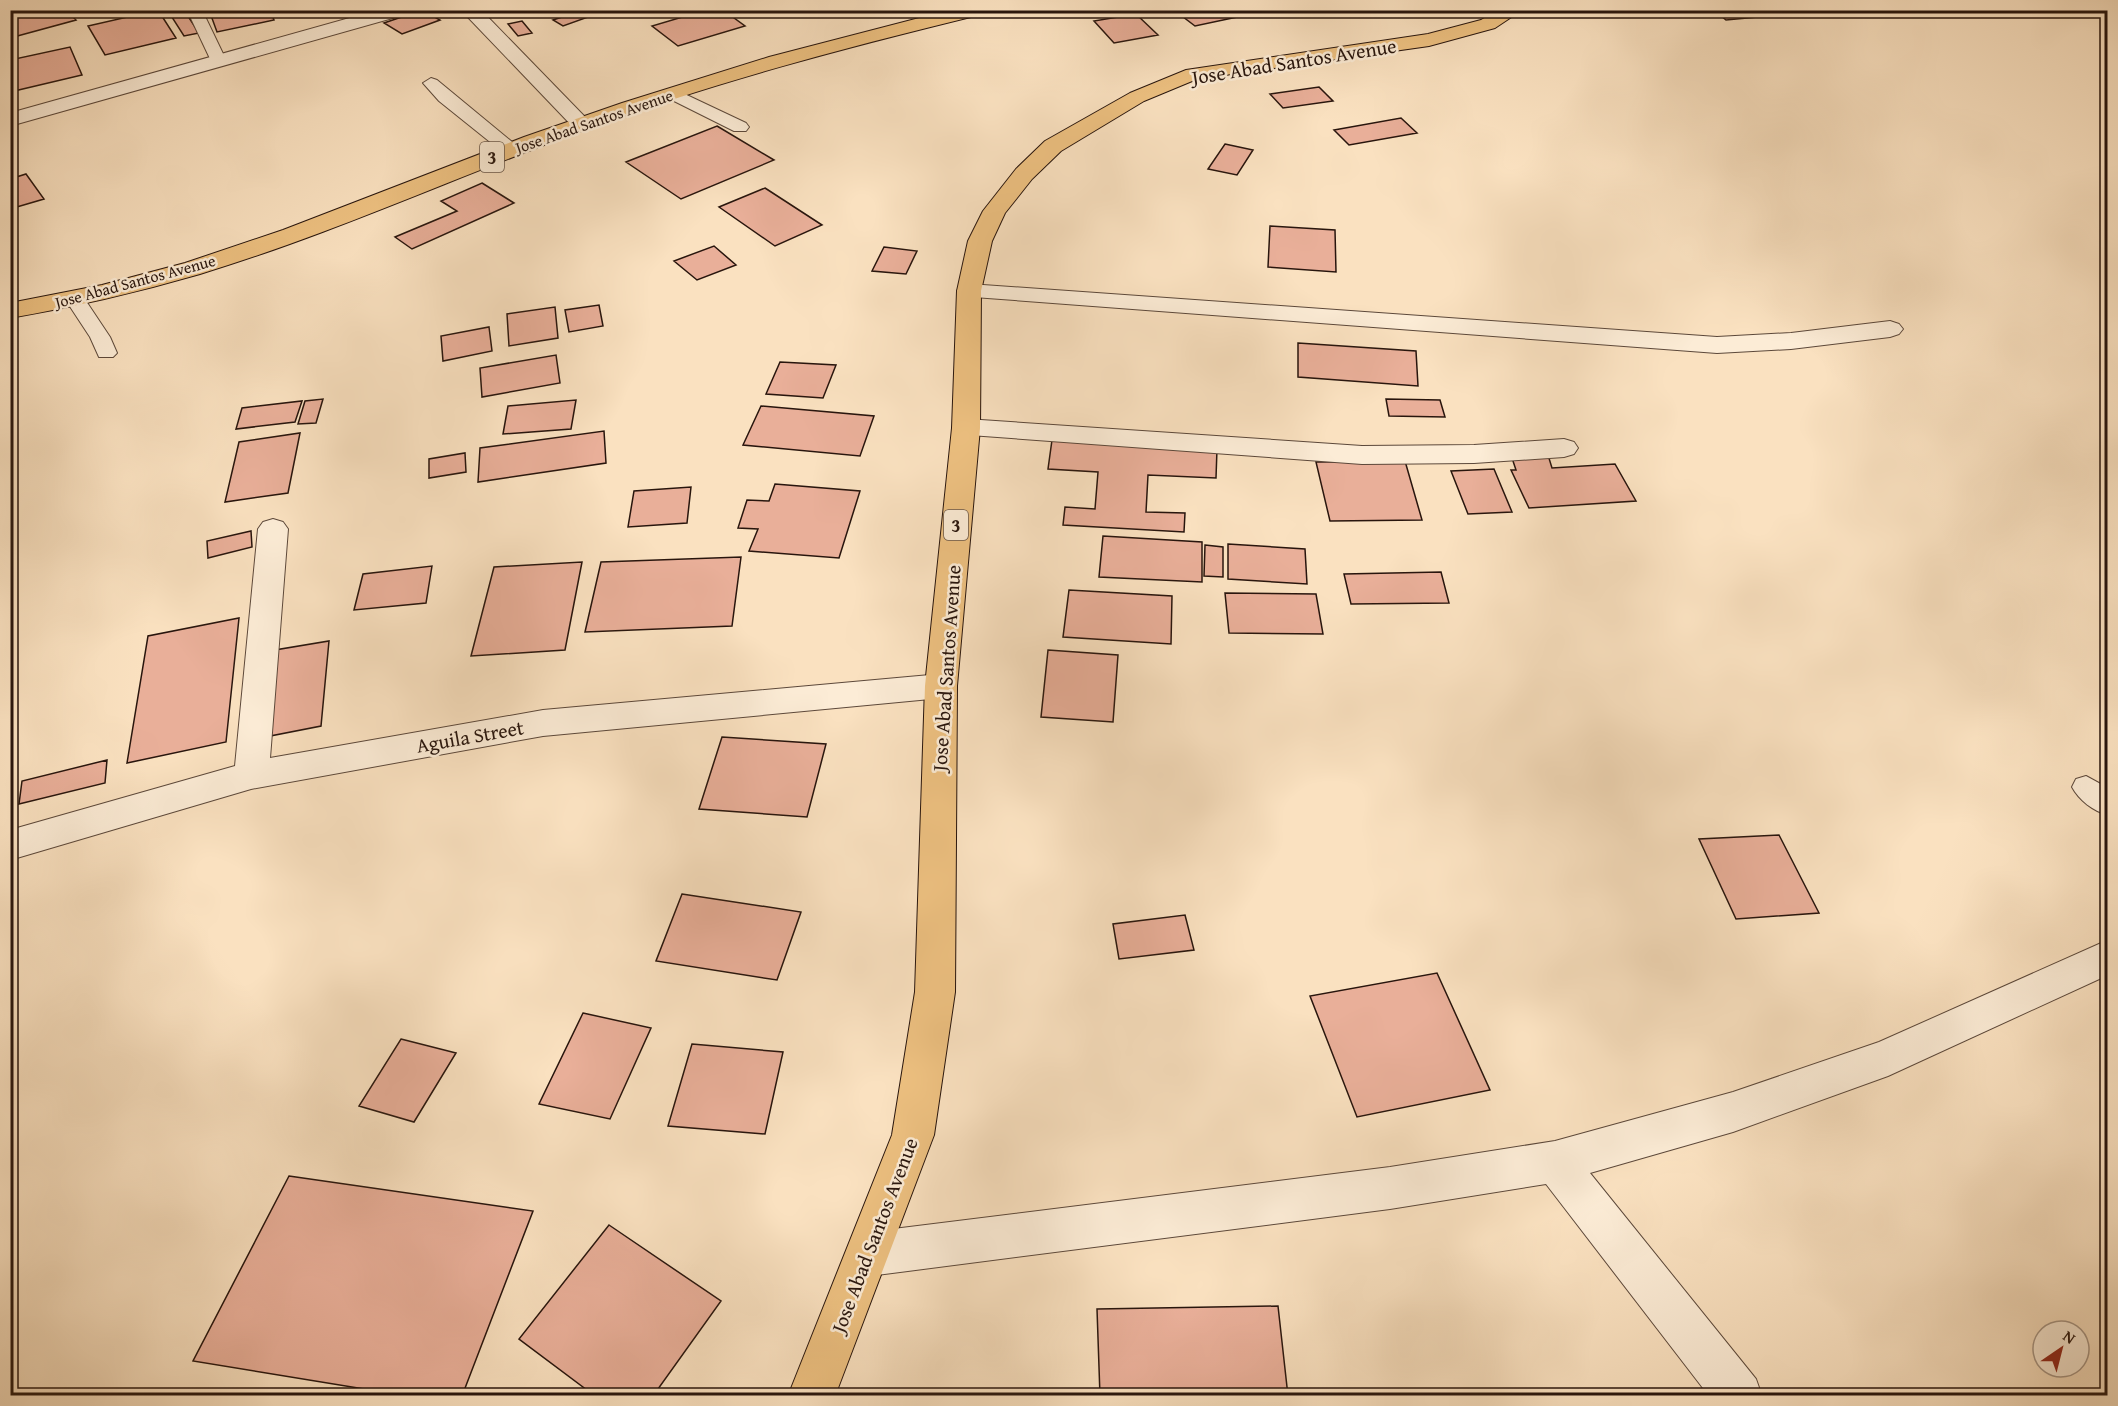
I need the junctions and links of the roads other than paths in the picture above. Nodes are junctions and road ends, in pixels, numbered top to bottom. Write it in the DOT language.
graph roads {
  1 [pos="194,10"];
  2 [pos="400,10"];
  3 [pos="470,10"];
  4 [pos="976,10"];
  5 [pos="1513,10"];
  6 [pos="219,62"];
  7 [pos="431,83"];
  8 [pos="674,94"];
  9 [pos="10,120"];
  10 [pos="581,124"];
  11 [pos="740,127"];
  12 [pos="511,150"];
  13 [pos="969,291"];
  14 [pos="75,299"];
  15 [pos="10,311"];
  16 [pos="1890,329"];
  17 [pos="106,353"];
  18 [pos="966,428"];
  19 [pos="1564,448"];
  20 [pos="273,529"];
  21 [pos="941,687"];
  22 [pos="251,775"];
  23 [pos="10,845"];
  24 [pos="2108,957"];
  25 [pos="1555,1162"];
  26 [pos="868,1254"];
  27 [pos="811,1395"];
  28 [pos="1739,1395"];
  1 -- 6 [label="lane"];
  2 -- 6 [label="street"];
  3 -- 10 [label="street"];
  4 -- 8 [label="highway, Jose Abad Santos Avenue / 3"];
  5 -- 13 [label="highway, Jose Abad Santos Avenue / 3"];
  6 -- 9 [label="street"];
  7 -- 12 [label="lane"];
  8 -- 10 [label="highway, Jose Abad Santos Avenue / 3"];
  8 -- 11 [label="lane"];
  10 -- 12 [label="highway, Jose Abad Santos Avenue / 3"];
  12 -- 14 [label="highway, Jose Abad Santos Avenue / 3"];
  13 -- 16 [label="street"];
  13 -- 18 [label="highway, Jose Abad Santos Avenue / 3"];
  14 -- 15 [label="highway, Jose Abad Santos Avenue / 3"];
  14 -- 17 [label="lane"];
  18 -- 19 [label="street"];
  18 -- 21 [label="highway, Jose Abad Santos Avenue / 3"];
  20 -- 22 [label="street"];
  21 -- 22 [label="street, Aguila Street"];
  21 -- 26 [label="highway, Jose Abad Santos Avenue / 3"];
  22 -- 23 [label="street, Aguila Street"];
  24 -- 25 [label="street"];
  25 -- 26 [label="street"];
  25 -- 28 [label="street"];
  26 -- 27 [label="highway, Jose Abad Santos Avenue / 3"];
}
